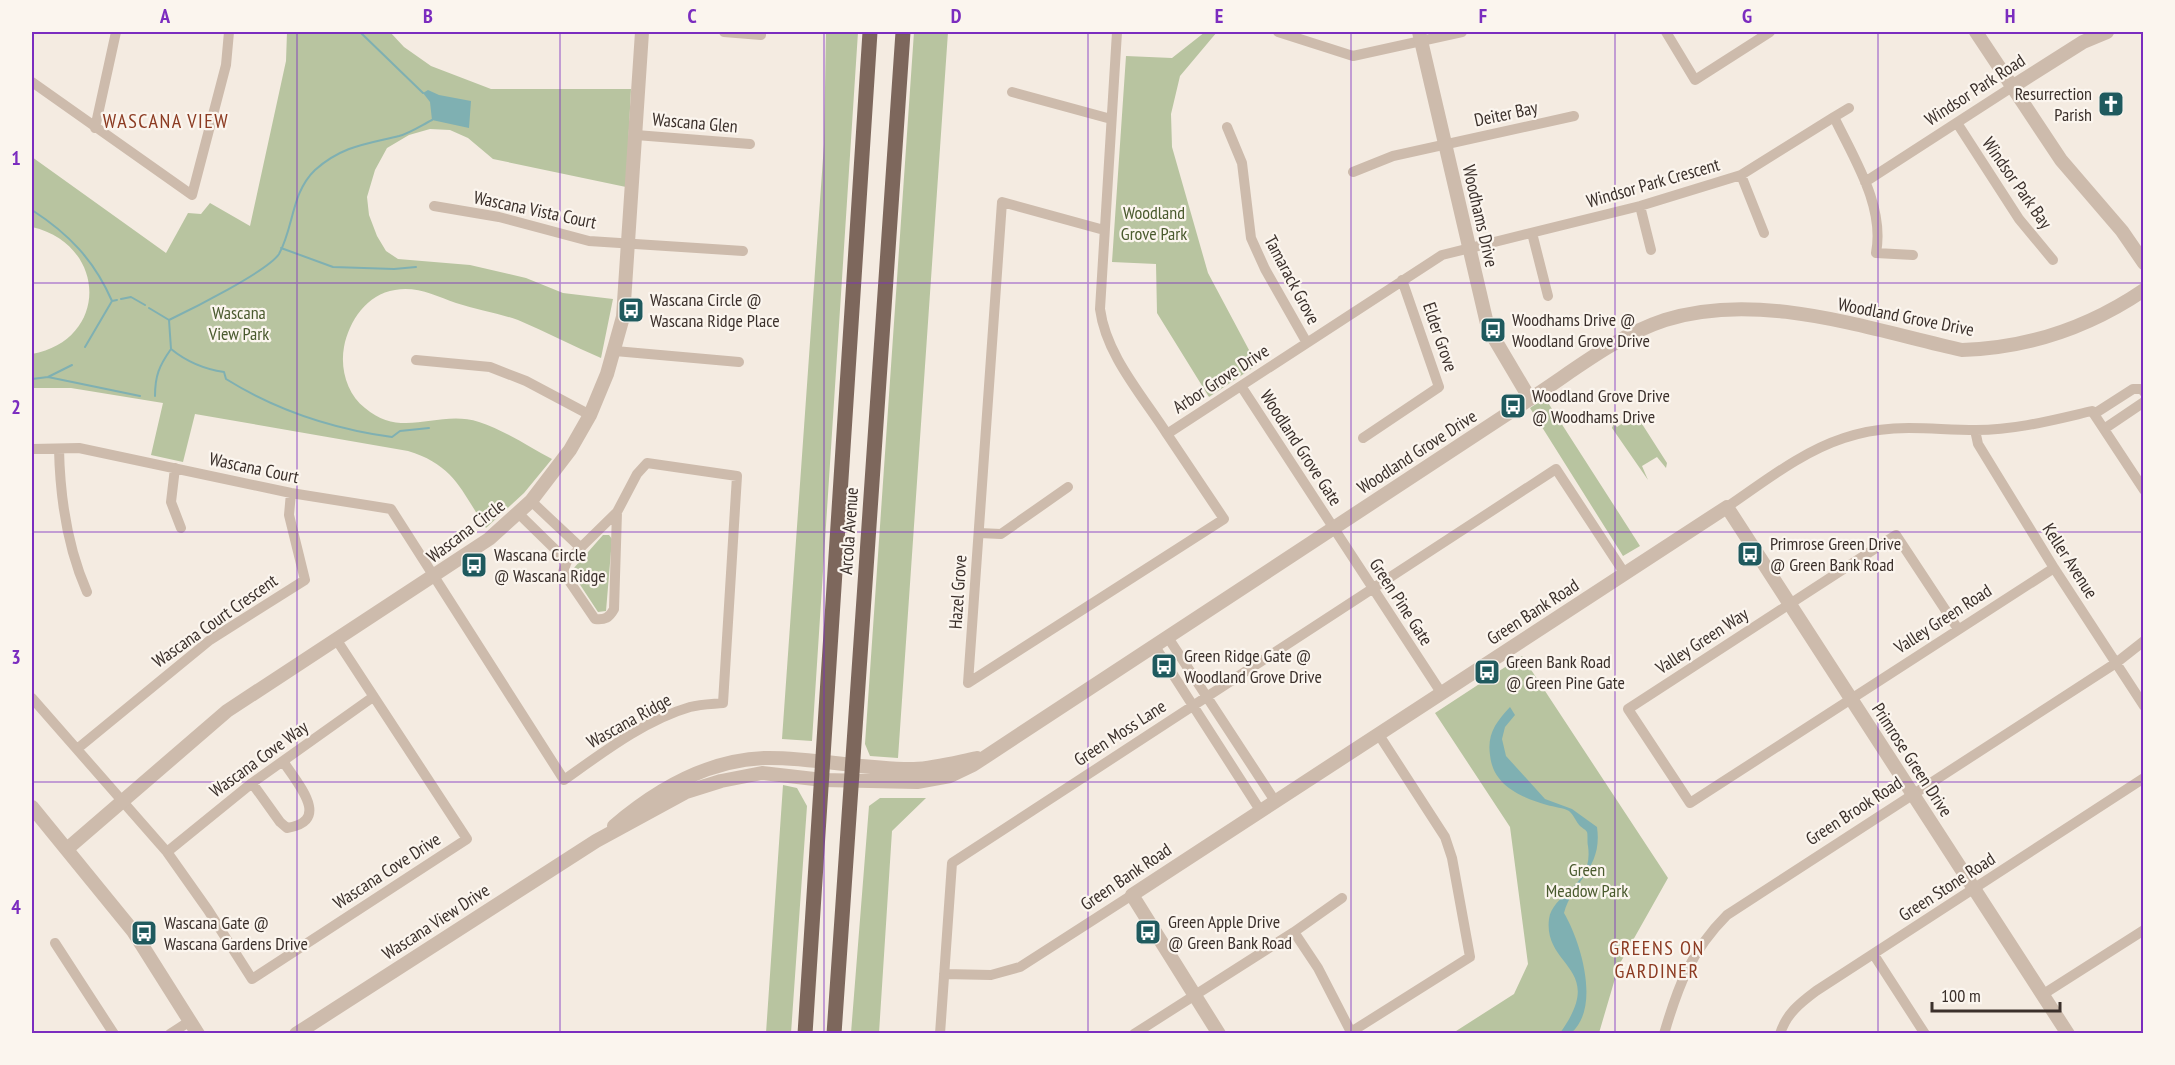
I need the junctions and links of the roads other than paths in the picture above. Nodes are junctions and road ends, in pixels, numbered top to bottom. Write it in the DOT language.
graph roads {
  1 [pos="116,32"];
  2 [pos="229,32"];
  3 [pos="642,32"];
  4 [pos="724,32"];
  5 [pos="761,32"];
  6 [pos="870,32"];
  7 [pos="903,32"];
  8 [pos="1118,32"];
  9 [pos="1278,32"];
  10 [pos="1462,32"];
  11 [pos="1666,32"];
  12 [pos="1770,32"];
  13 [pos="1976,32"];
  14 [pos="2107,32"];
  15 [pos="1421,36"];
  16 [pos="32,82"];
  17 [pos="2012,87"];
  18 [pos="1012,92"];
  19 [pos="1849,108"];
  20 [pos="1574,116"];
  21 [pos="1834,117"];
  22 [pos="1111,119"];
  23 [pos="1956,123"];
  24 [pos="1227,127"];
  25 [pos="95,128"];
  26 [pos="636,135"];
  27 [pos="750,144"];
  28 [pos="1446,144"];
  29 [pos="1353,172"];
  30 [pos="1741,174"];
  31 [pos="1865,182"];
  32 [pos="434,206"];
  33 [pos="1640,206"];
  34 [pos="1104,230"];
  35 [pos="1532,233"];
  36 [pos="1764,233"];
  37 [pos="629,243"];
  38 [pos="1469,249"];
  39 [pos="1651,250"];
  40 [pos="743,251"];
  41 [pos="1913,255"];
  42 [pos="2053,260"];
  43 [pos="2144,264"];
  44 [pos="1402,280"];
  45 [pos="2144,290"];
  46 [pos="1548,296"];
  47 [pos="1306,343"];
  48 [pos="615,351"];
  49 [pos="416,360"];
  50 [pos="739,362"];
  51 [pos="1241,386"];
  52 [pos="2144,392"];
  53 [pos="1530,399"];
  54 [pos="2144,402"];
  55 [pos="2094,414"];
  56 [pos="590,416"];
  57 [pos="2104,429"];
  58 [pos="1975,430"];
  59 [pos="1167,434"];
  60 [pos="1363,438"];
  61 [pos="32,449"];
  62 [pos="59,449"];
  63 [pos="175,468"];
  64 [pos="1068,487"];
  65 [pos="2144,490"];
  66 [pos="291,493"];
  67 [pos="531,501"];
  68 [pos="1727,507"];
  69 [pos="617,512"];
  70 [pos="519,514"];
  71 [pos="181,528"];
  72 [pos="1334,528"];
  73 [pos="979,533"];
  74 [pos="581,548"];
  75 [pos="567,561"];
  76 [pos="2054,568"];
  77 [pos="1625,574"];
  78 [pos="434,578"];
  79 [pos="1372,588"];
  80 [pos="87,592"];
  81 [pos="1790,604"];
  82 [pos="1958,628"];
  83 [pos="1167,636"];
  84 [pos="336,639"];
  85 [pos="2144,641"];
  86 [pos="1154,645"];
  87 [pos="2116,663"];
  88 [pos="1442,694"];
  89 [pos="373,697"];
  90 [pos="1207,697"];
  91 [pos="32,698"];
  92 [pos="1851,698"];
  93 [pos="1192,706"];
  94 [pos="2144,706"];
  95 [pos="1378,735"];
  96 [pos="77,749"];
  97 [pos="283,762"];
  98 [pos="824,772"];
  99 [pos="853,773"];
  100 [pos="2144,778"];
  101 [pos="252,783"];
  102 [pos="1912,794"];
  103 [pos="121,800"];
  104 [pos="1275,801"];
  105 [pos="32,807"];
  106 [pos="1260,810"];
  107 [pos="67,849"];
  108 [pos="167,852"];
  109 [pos="1973,889"];
  110 [pos="1132,895"];
  111 [pos="1342,898"];
  112 [pos="2144,930"];
  113 [pos="1294,932"];
  114 [pos="55,943"];
  115 [pos="1874,955"];
  116 [pos="944,974"];
  117 [pos="1194,994"];
  118 [pos="2042,995"];
  119 [pos="190,1021"];
  120 [pos="1352,1033"];
  121 [pos="114,1034"];
  122 [pos="170,1034"];
  123 [pos="198,1034"];
  124 [pos="296,1034"];
  125 [pos="805,1034"];
  126 [pos="834,1034"];
  127 [pos="940,1034"];
  128 [pos="1134,1034"];
  129 [pos="1219,1034"];
  130 [pos="1664,1034"];
  131 [pos="1780,1034"];
  132 [pos="1925,1034"];
  133 [pos="2067,1034"];
  1 -- 25 [label="street"];
  2 -- 25 [label="street"];
  3 -- 26 [label="street, Wascana Circle"];
  4 -- 5 [label="street"];
  6 -- 98 [label="main road, Arcola Avenue"];
  7 -- 99 [label="main road, Arcola Avenue"];
  8 -- 22 [label="street, Arbor Grove Drive"];
  9 -- 15 [label="street"];
  10 -- 15 [label="street"];
  11 -- 12 [label="street"];
  13 -- 17 [label="street"];
  14 -- 17 [label="street, Windsor Park Road"];
  15 -- 28 [label="street, Woodhams Drive"];
  16 -- 25 [label="street"];
  17 -- 23 [label="street, Windsor Park Road"];
  17 -- 43 [label="street"];
  18 -- 22 [label="street"];
  19 -- 21 [label="street, Windsor Park Crescent"];
  20 -- 28 [label="street, Deiter Bay"];
  21 -- 30 [label="street, Windsor Park Crescent"];
  21 -- 31 [label="street"];
  22 -- 34 [label="street, Arbor Grove Drive"];
  23 -- 31 [label="street, Windsor Park Road"];
  23 -- 42 [label="street, Windsor Park Bay"];
  24 -- 47 [label="street, Tamarack Grove"];
  26 -- 27 [label="street, Wascana Glen"];
  26 -- 37 [label="street, Wascana Circle"];
  28 -- 29 [label="street, Deiter Bay"];
  28 -- 38 [label="street, Woodhams Drive"];
  30 -- 33 [label="street, Windsor Park Crescent"];
  30 -- 36 [label="street"];
  31 -- 41 [label="street"];
  32 -- 37 [label="street, Wascana Vista Court"];
  33 -- 35 [label="street, Windsor Park Crescent"];
  33 -- 39 [label="street"];
  34 -- 59 [label="street, Arbor Grove Drive"];
  34 -- 73 [label="street, Hazel Grove"];
  35 -- 38 [label="street, Windsor Park Crescent"];
  35 -- 46 [label="street"];
  37 -- 40 [label="street, Wascana Vista Court"];
  37 -- 48 [label="street, Wascana Circle"];
  38 -- 44 [label="street, Arbor Grove Drive"];
  38 -- 53 [label="street, Woodhams Drive"];
  44 -- 47 [label="street, Arbor Grove Drive"];
  44 -- 60 [label="street, Elder Grove"];
  45 -- 53 [label="street, Woodland Grove Drive"];
  47 -- 51 [label="street, Arbor Grove Drive"];
  48 -- 50 [label="street"];
  48 -- 56 [label="street, Wascana Circle"];
  49 -- 56 [label="street"];
  51 -- 59 [label="street, Arbor Grove Drive"];
  51 -- 72 [label="street, Woodland Grove Gate"];
  52 -- 55 [label="street"];
  53 -- 72 [label="street, Woodland Grove Drive"];
  54 -- 57 [label="street"];
  55 -- 57 [label="street"];
  55 -- 58 [label="street, Green Bank Road"];
  56 -- 67 [label="street, Wascana Circle"];
  57 -- 65 [label="street"];
  58 -- 68 [label="street, Green Bank Road"];
  58 -- 76 [label="street, Keller Avenue"];
  59 -- 73 [label="street, Hazel Grove"];
  61 -- 62 [label="street, Wascana Court"];
  62 -- 63 [label="street, Wascana Court"];
  62 -- 80 [label="street"];
  63 -- 66 [label="street, Wascana Court"];
  63 -- 71 [label="street"];
  64 -- 73 [label="street"];
  66 -- 78 [label="street, Wascana Court"];
  66 -- 96 [label="street, Wascana Court Crescent"];
  67 -- 70 [label="street, Wascana Circle"];
  67 -- 74 [label="street"];
  68 -- 77 [label="street, Green Bank Road"];
  68 -- 81 [label="street, Primrose Green Drive"];
  69 -- 74 [label="street, Wascana Ridge"];
  69 -- 75 [label="street, Wascana Ridge"];
  69 -- 78 [label="street, Wascana Ridge"];
  70 -- 75 [label="street"];
  70 -- 78 [label="street, Wascana Circle"];
  72 -- 79 [label="street, Green Pine Gate"];
  72 -- 83 [label="street, Woodland Grove Drive"];
  74 -- 75 [label="street, Wascana Ridge"];
  76 -- 82 [label="street, Valley Green Road"];
  76 -- 87 [label="street, Keller Avenue"];
  77 -- 79 [label="street, Green Moss Lane"];
  77 -- 88 [label="street, Green Bank Road"];
  78 -- 84 [label="street, Wascana Circle"];
  79 -- 88 [label="street, Green Pine Gate"];
  79 -- 90 [label="street, Green Moss Lane"];
  81 -- 82 [label="street, Valley Green Way"];
  81 -- 92 [label="street, Primrose Green Drive"];
  81 -- 92 [label="street, Valley Green Way"];
  82 -- 92 [label="street, Valley Green Road"];
  83 -- 86 [label="street, Woodland Grove Drive"];
  83 -- 90 [label="street"];
  84 -- 89 [label="street, Wascana Cove Drive"];
  84 -- 103 [label="street, Wascana Circle"];
  85 -- 87 [label="street, Green Brook Road"];
  86 -- 93 [label="street"];
  86 -- 99 [label="street, Woodland Grove Drive"];
  87 -- 94 [label="street, Keller Avenue"];
  87 -- 102 [label="street, Green Brook Road"];
  88 -- 95 [label="street, Green Bank Road"];
  89 -- 97 [label="street, Wascana Cove Way"];
  89 -- 108 [label="street, Wascana Cove Drive"];
  90 -- 93 [label="street, Green Moss Lane"];
  90 -- 104 [label="street"];
  91 -- 96 [label="street"];
  92 -- 102 [label="street, Primrose Green Drive"];
  93 -- 106 [label="street"];
  93 -- 116 [label="street, Green Moss Lane"];
  95 -- 104 [label="street, Green Bank Road"];
  95 -- 120 [label="street"];
  96 -- 103 [label="street"];
  97 -- 101 [label="street, Wascana Cove Way"];
  97 -- 101 [label="street"];
  98 -- 99 [label="street, Wascana View Drive"];
  98 -- 124 [label="street, Wascana View Drive"];
  98 -- 125 [label="main road, Arcola Avenue"];
  99 -- 126 [label="main road, Arcola Avenue"];
  100 -- 109 [label="street, Green Stone Road"];
  101 -- 108 [label="street, Wascana Cove Way"];
  102 -- 109 [label="street, Primrose Green Drive"];
  102 -- 130 [label="street, Green Brook Road"];
  103 -- 107 [label="street, Wascana Circle"];
  103 -- 108 [label="street, Wascana Cove Drive"];
  104 -- 106 [label="street, Green Bank Road"];
  105 -- 107 [label="street"];
  106 -- 110 [label="street, Green Bank Road"];
  107 -- 119 [label="street"];
  109 -- 115 [label="street, Green Stone Road"];
  109 -- 118 [label="street, Primrose Green Drive"];
  110 -- 116 [label="street, Green Bank Road"];
  110 -- 117 [label="street"];
  111 -- 113 [label="street"];
  112 -- 118 [label="street"];
  113 -- 117 [label="street"];
  113 -- 120 [label="street"];
  114 -- 121 [label="street"];
  115 -- 131 [label="street, Green Stone Road"];
  115 -- 132 [label="street"];
  116 -- 127 [label="street, Green Moss Lane"];
  117 -- 128 [label="street"];
  117 -- 129 [label="street"];
  118 -- 133 [label="street, Primrose Green Drive"];
  119 -- 122 [label="street"];
  119 -- 123 [label="street"];
}
